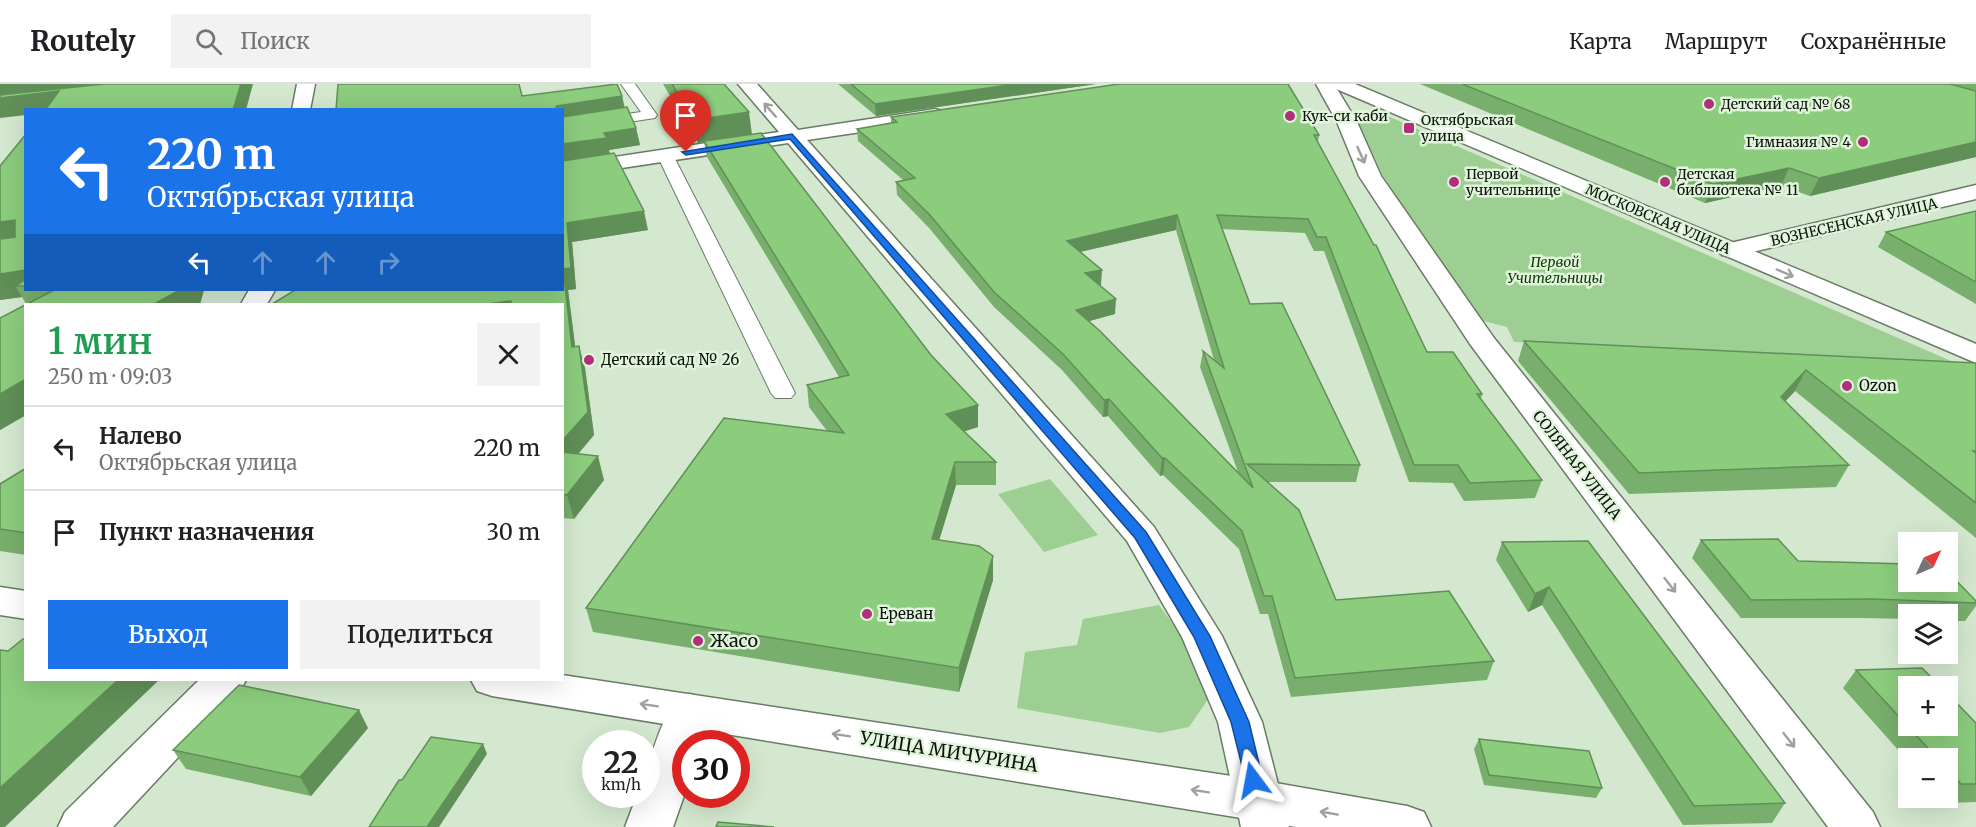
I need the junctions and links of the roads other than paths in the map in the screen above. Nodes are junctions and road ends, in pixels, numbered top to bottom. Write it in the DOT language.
graph roads {
  1 [pos="306,84"];
  2 [pos="628,84"];
  3 [pos="747,84"];
  4 [pos="1326,84"];
  5 [pos="1340,84"];
  6 [pos="301,108"];
  7 [pos="958,112"];
  8 [pos="564,128"];
  9 [pos="792,136"];
  10 [pos="665,155"];
  11 [pos="564,171"];
  12 [pos="1976,192"];
  13 [pos="1731,250"];
  14 [pos="1976,354"];
  15 [pos="783,393"];
  16 [pos="0,601"];
  17 [pos="24,605"];
  18 [pos="224,681"];
  19 [pos="498,681"];
  20 [pos="690,711"];
  21 [pos="1261,814"];
  22 [pos="82,827"];
  23 [pos="649,827"];
  24 [pos="1407,827"];
  25 [pos="1857,827"];
  1 -- 6 [label="street"];
  2 -- 8 [label="lane"];
  9 -- 3 [label="street, one-way"];
  4 -- 25 [label="street, СОЛЯНАЯ УЛИЦА, one-way"];
  5 -- 13 [label="street, МОСКОВСКАЯ УЛИЦА"];
  7 -- 9 [label="street"];
  9 -- 10 [label="street"];
  9 -- 21 [label="street"];
  10 -- 11 [label="street"];
  10 -- 15 [label="lane"];
  12 -- 13 [label="street, ВОЗНЕСЕНСКАЯ УЛИЦА"];
  13 -- 14 [label="street, МОСКОВСКАЯ УЛИЦА, one-way"];
  16 -- 17 [label="street"];
  18 -- 22 [label="street"];
  20 -- 19 [label="street, УЛИЦА МИЧУРИНА, one-way"];
  21 -- 20 [label="street, УЛИЦА МИЧУРИНА, one-way"];
  20 -- 23 [label="street"];
  24 -- 21 [label="street, УЛИЦА МИЧУРИНА, one-way"];
}
